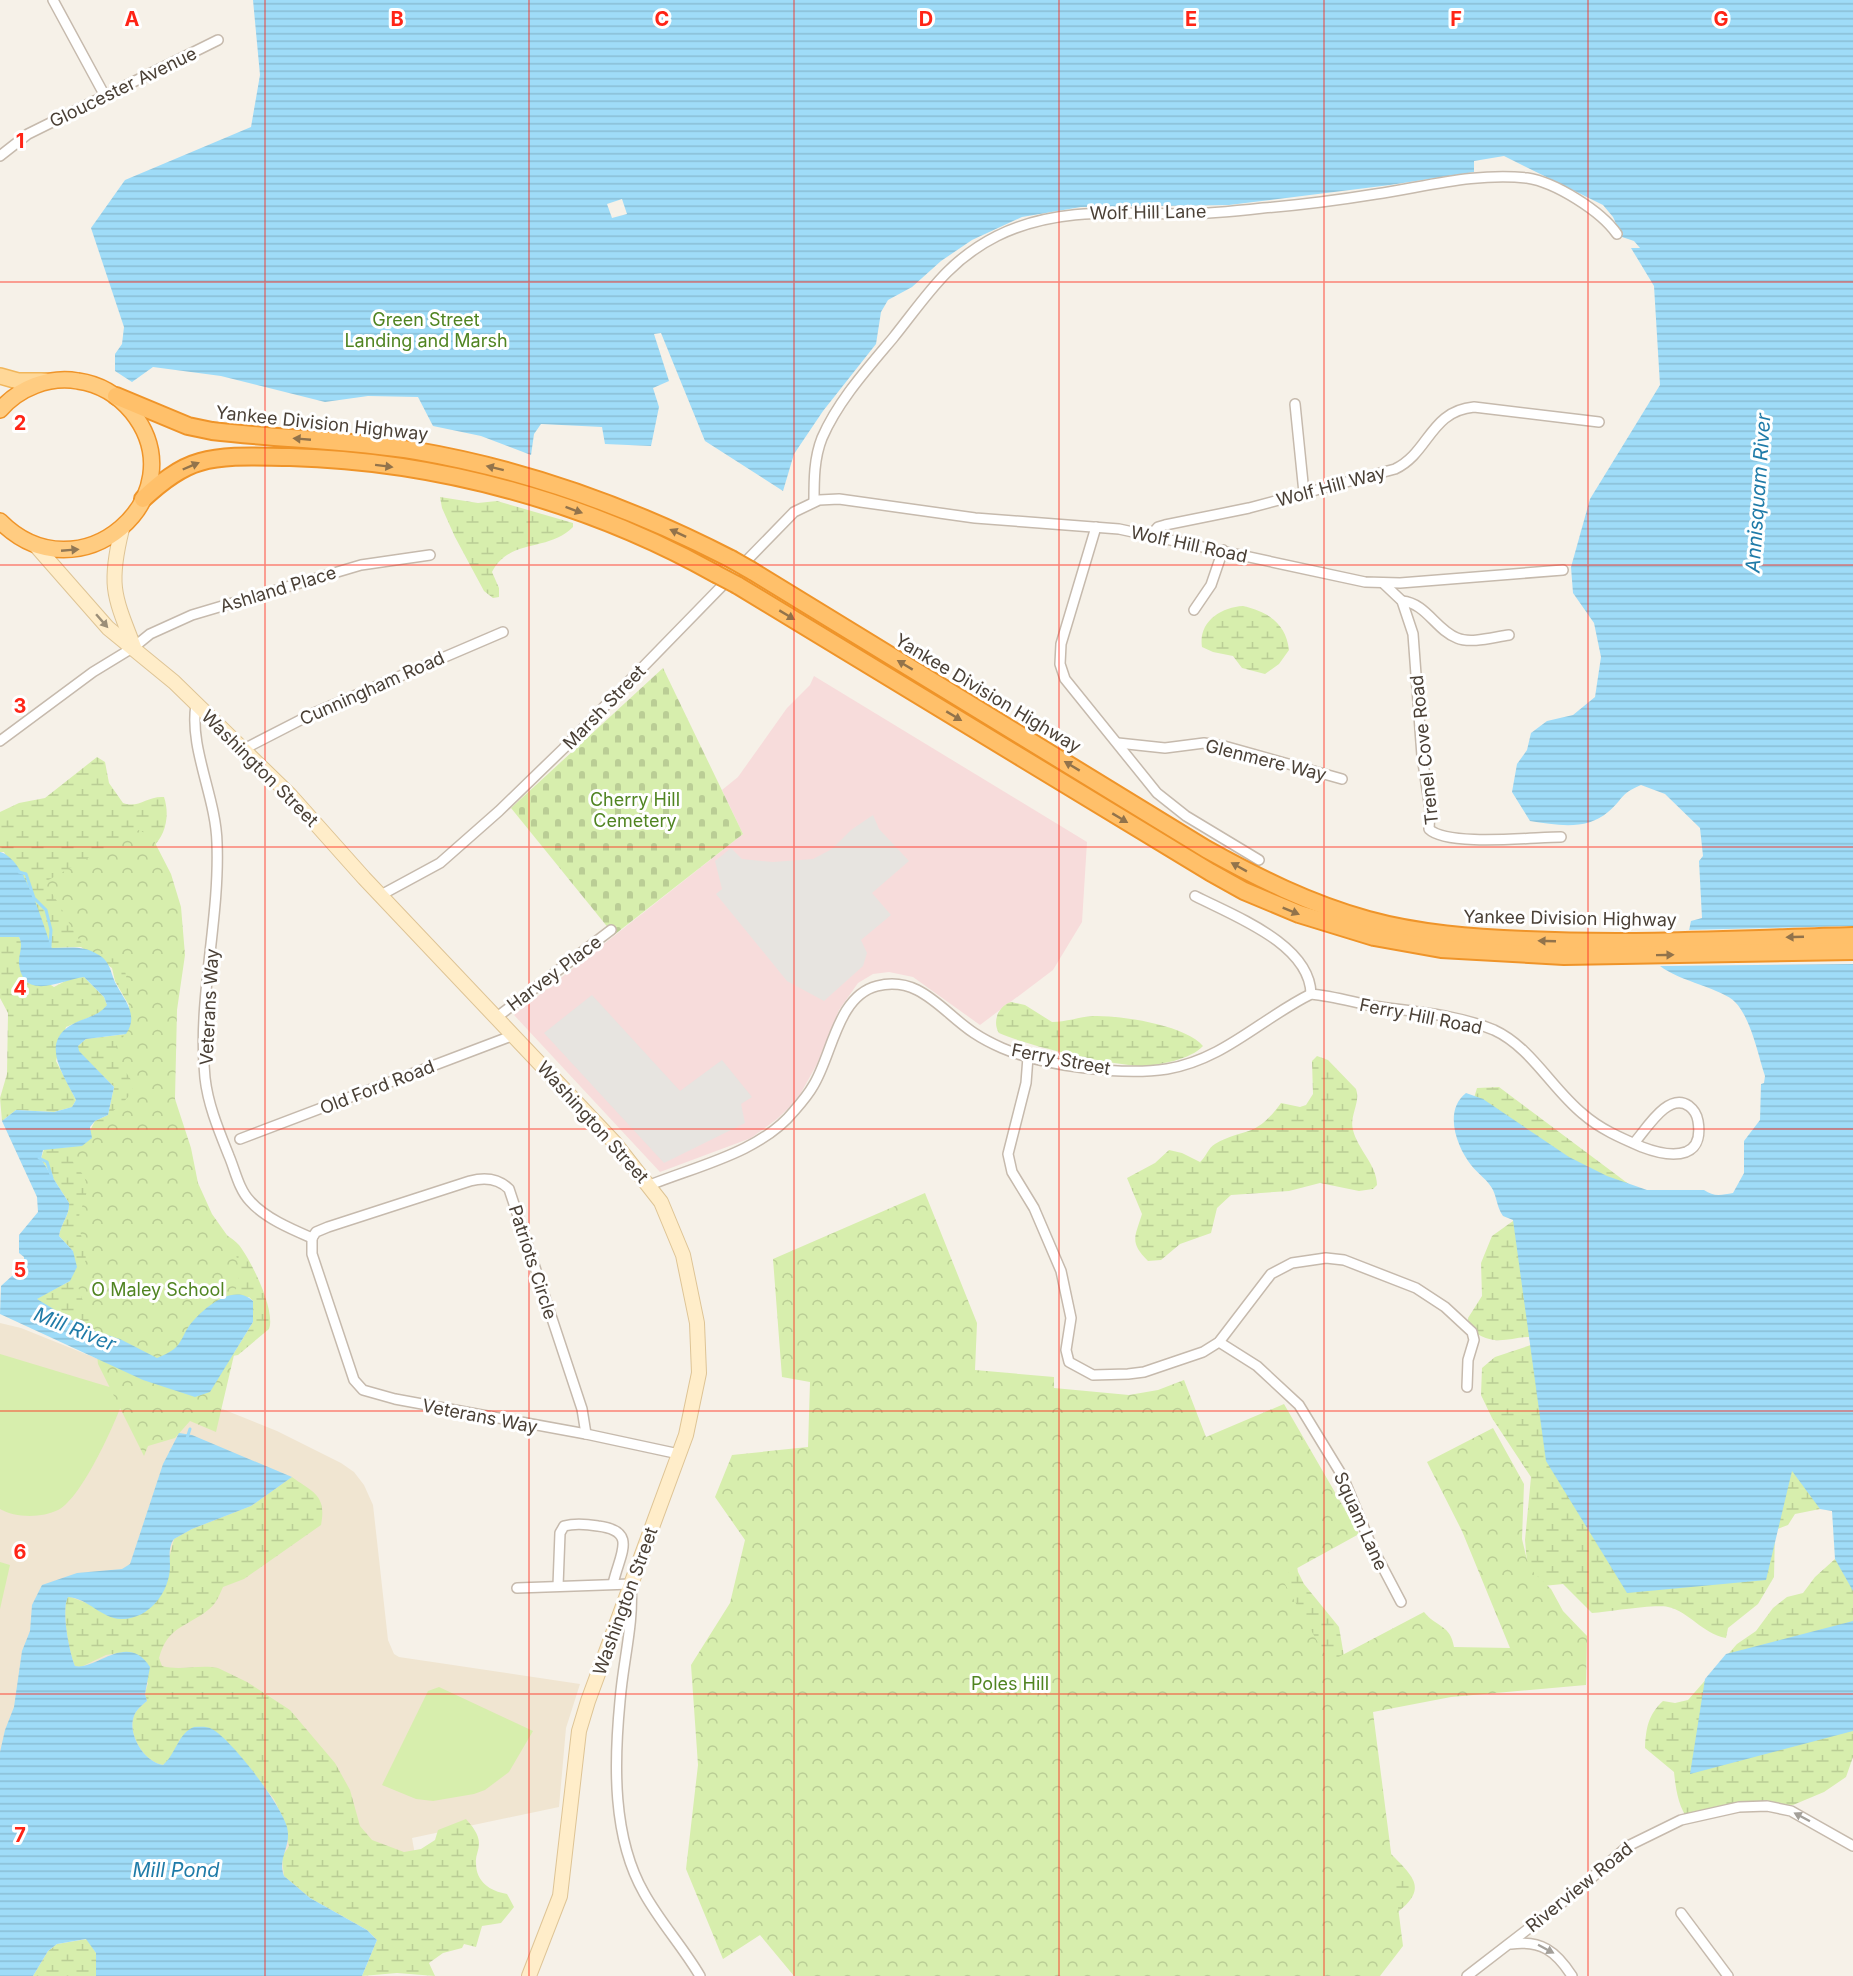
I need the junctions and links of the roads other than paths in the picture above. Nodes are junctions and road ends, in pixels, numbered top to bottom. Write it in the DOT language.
graph roads {
  1 [pos="53,0"];
  2 [pos="218,40"];
  3 [pos="105,96"];
  4 [pos="0,156"];
  5 [pos="1617,234"];
  6 [pos="0,376"];
  7 [pos="52,381"];
  8 [pos="116,396"];
  9 [pos="1295,404"];
  10 [pos="0,410"];
  11 [pos="1599,422"];
  12 [pos="1304,493"];
  13 [pos="143,499"];
  14 [pos="814,501"];
  15 [pos="0,521"];
  16 [pos="1096,527"];
  17 [pos="122,529"];
  18 [pos="7,532"];
  19 [pos="1151,535"];
  20 [pos="36,546"];
  21 [pos="1223,550"];
  22 [pos="430,555"];
  23 [pos="1563,570"];
  24 [pos="1383,583"];
  25 [pos="1402,601"];
  26 [pos="1194,610"];
  27 [pos="503,632"];
  28 [pos="1509,635"];
  29 [pos="134,647"];
  30 [pos="196,705"];
  31 [pos="0,741"];
  32 [pos="1119,743"];
  33 [pos="244,749"];
  34 [pos="1342,779"];
  35 [pos="1562,837"];
  36 [pos="1259,860"];
  37 [pos="381,895"];
  38 [pos="1195,896"];
  39 [pos="611,930"];
  40 [pos="1853,936"];
  41 [pos="1606,949"];
  42 [pos="1853,951"];
  43 [pos="1311,994"];
  44 [pos="497,1017"];
  45 [pos="514,1035"];
  46 [pos="1028,1057"];
  47 [pos="240,1139"];
  48 [pos="1634,1143"];
  49 [pos="650,1185"];
  50 [pos="312,1238"];
  51 [pos="1220,1342"];
  52 [pos="1467,1387"];
  53 [pos="586,1434"];
  54 [pos="679,1454"];
  55 [pos="613,1584"];
  56 [pos="631,1584"];
  57 [pos="558,1586"];
  58 [pos="517,1588"];
  59 [pos="1401,1602"];
  60 [pos="1853,1846"];
  61 [pos="1681,1913"];
  62 [pos="1509,1944"];
  63 [pos="529,1976"];
  64 [pos="700,1976"];
  65 [pos="1467,1976"];
  66 [pos="1572,1976"];
  67 [pos="1728,1976"];
  1 -- 3 [label="street"];
  2 -- 3 [label="street, Gloucester Avenue"];
  3 -- 4 [label="street, Gloucester Avenue"];
  5 -- 14 [label="street, Wolf Hill Lane"];
  6 -- 7 [label="main road"];
  7 -- 8 [label="highway"];
  7 -- 10 [label="highway"];
  8 -- 13 [label="highway"];
  41 -- 8 [label="highway, Yankee Division Highway, one-way, bridge"];
  9 -- 12 [label="street"];
  11 -- 12 [label="street, Wolf Hill Way"];
  12 -- 19 [label="street, Wolf Hill Way"];
  13 -- 17 [label="highway"];
  13 -- 41 [label="highway, Yankee Division Highway, one-way, bridge"];
  14 -- 16 [label="street, Wolf Hill Road"];
  14 -- 37 [label="street, Marsh Street"];
  15 -- 18 [label="highway"];
  16 -- 19 [label="street, Wolf Hill Road"];
  16 -- 32 [label="street"];
  20 -- 17 [label="highway, one-way"];
  17 -- 29 [label="main road, Washington Street"];
  18 -- 20 [label="highway"];
  19 -- 21 [label="street, Wolf Hill Road"];
  20 -- 29 [label="main road, Washington Street, one-way"];
  21 -- 24 [label="street, Wolf Hill Road"];
  21 -- 26 [label="street"];
  22 -- 29 [label="street, Ashland Place"];
  23 -- 24 [label="street, Wolf Hill Road"];
  24 -- 25 [label="street"];
  25 -- 28 [label="street"];
  25 -- 35 [label="street, Trenel Cove Road"];
  27 -- 33 [label="street, Cunningham Road"];
  29 -- 30 [label="main road, Washington Street"];
  29 -- 31 [label="street, Ashland Place"];
  30 -- 33 [label="main road, Washington Street"];
  30 -- 50 [label="street, Veterans Way"];
  32 -- 34 [label="street, Glenmere Way"];
  32 -- 36 [label="street"];
  33 -- 37 [label="main road, Washington Street"];
  37 -- 44 [label="main road, Washington Street"];
  38 -- 43 [label="street"];
  39 -- 44 [label="street, Harvey Place"];
  40 -- 41 [label="highway, Yankee Division Highway, one-way"];
  41 -- 42 [label="highway, Yankee Division Highway, one-way"];
  43 -- 46 [label="street, Ferry Street"];
  43 -- 48 [label="street, Ferry Hill Road"];
  44 -- 45 [label="main road, Washington Street"];
  45 -- 47 [label="street, Old Ford Road"];
  45 -- 49 [label="main road, Washington Street"];
  46 -- 49 [label="street, Ferry Street"];
  46 -- 51 [label="street"];
  48 -- 48 [label="street, Ferry Hill Road"];
  49 -- 54 [label="main road, Washington Street"];
  50 -- 53 [label="street, Veterans Way"];
  50 -- 53 [label="street, Patriots Circle"];
  51 -- 52 [label="street"];
  51 -- 59 [label="street, Squam Lane"];
  53 -- 54 [label="street, Veterans Way"];
  54 -- 56 [label="main road, Washington Street"];
  55 -- 56 [label="street"];
  55 -- 57 [label="street"];
  55 -- 57 [label="street"];
  56 -- 63 [label="main road, Washington Street"];
  56 -- 64 [label="street"];
  57 -- 58 [label="street"];
  60 -- 62 [label="street, Riverview Road, one-way"];
  61 -- 67 [label="street"];
  62 -- 65 [label="street, Riverview Road"];
  62 -- 66 [label="street, Riverview Road, one-way"];
}
